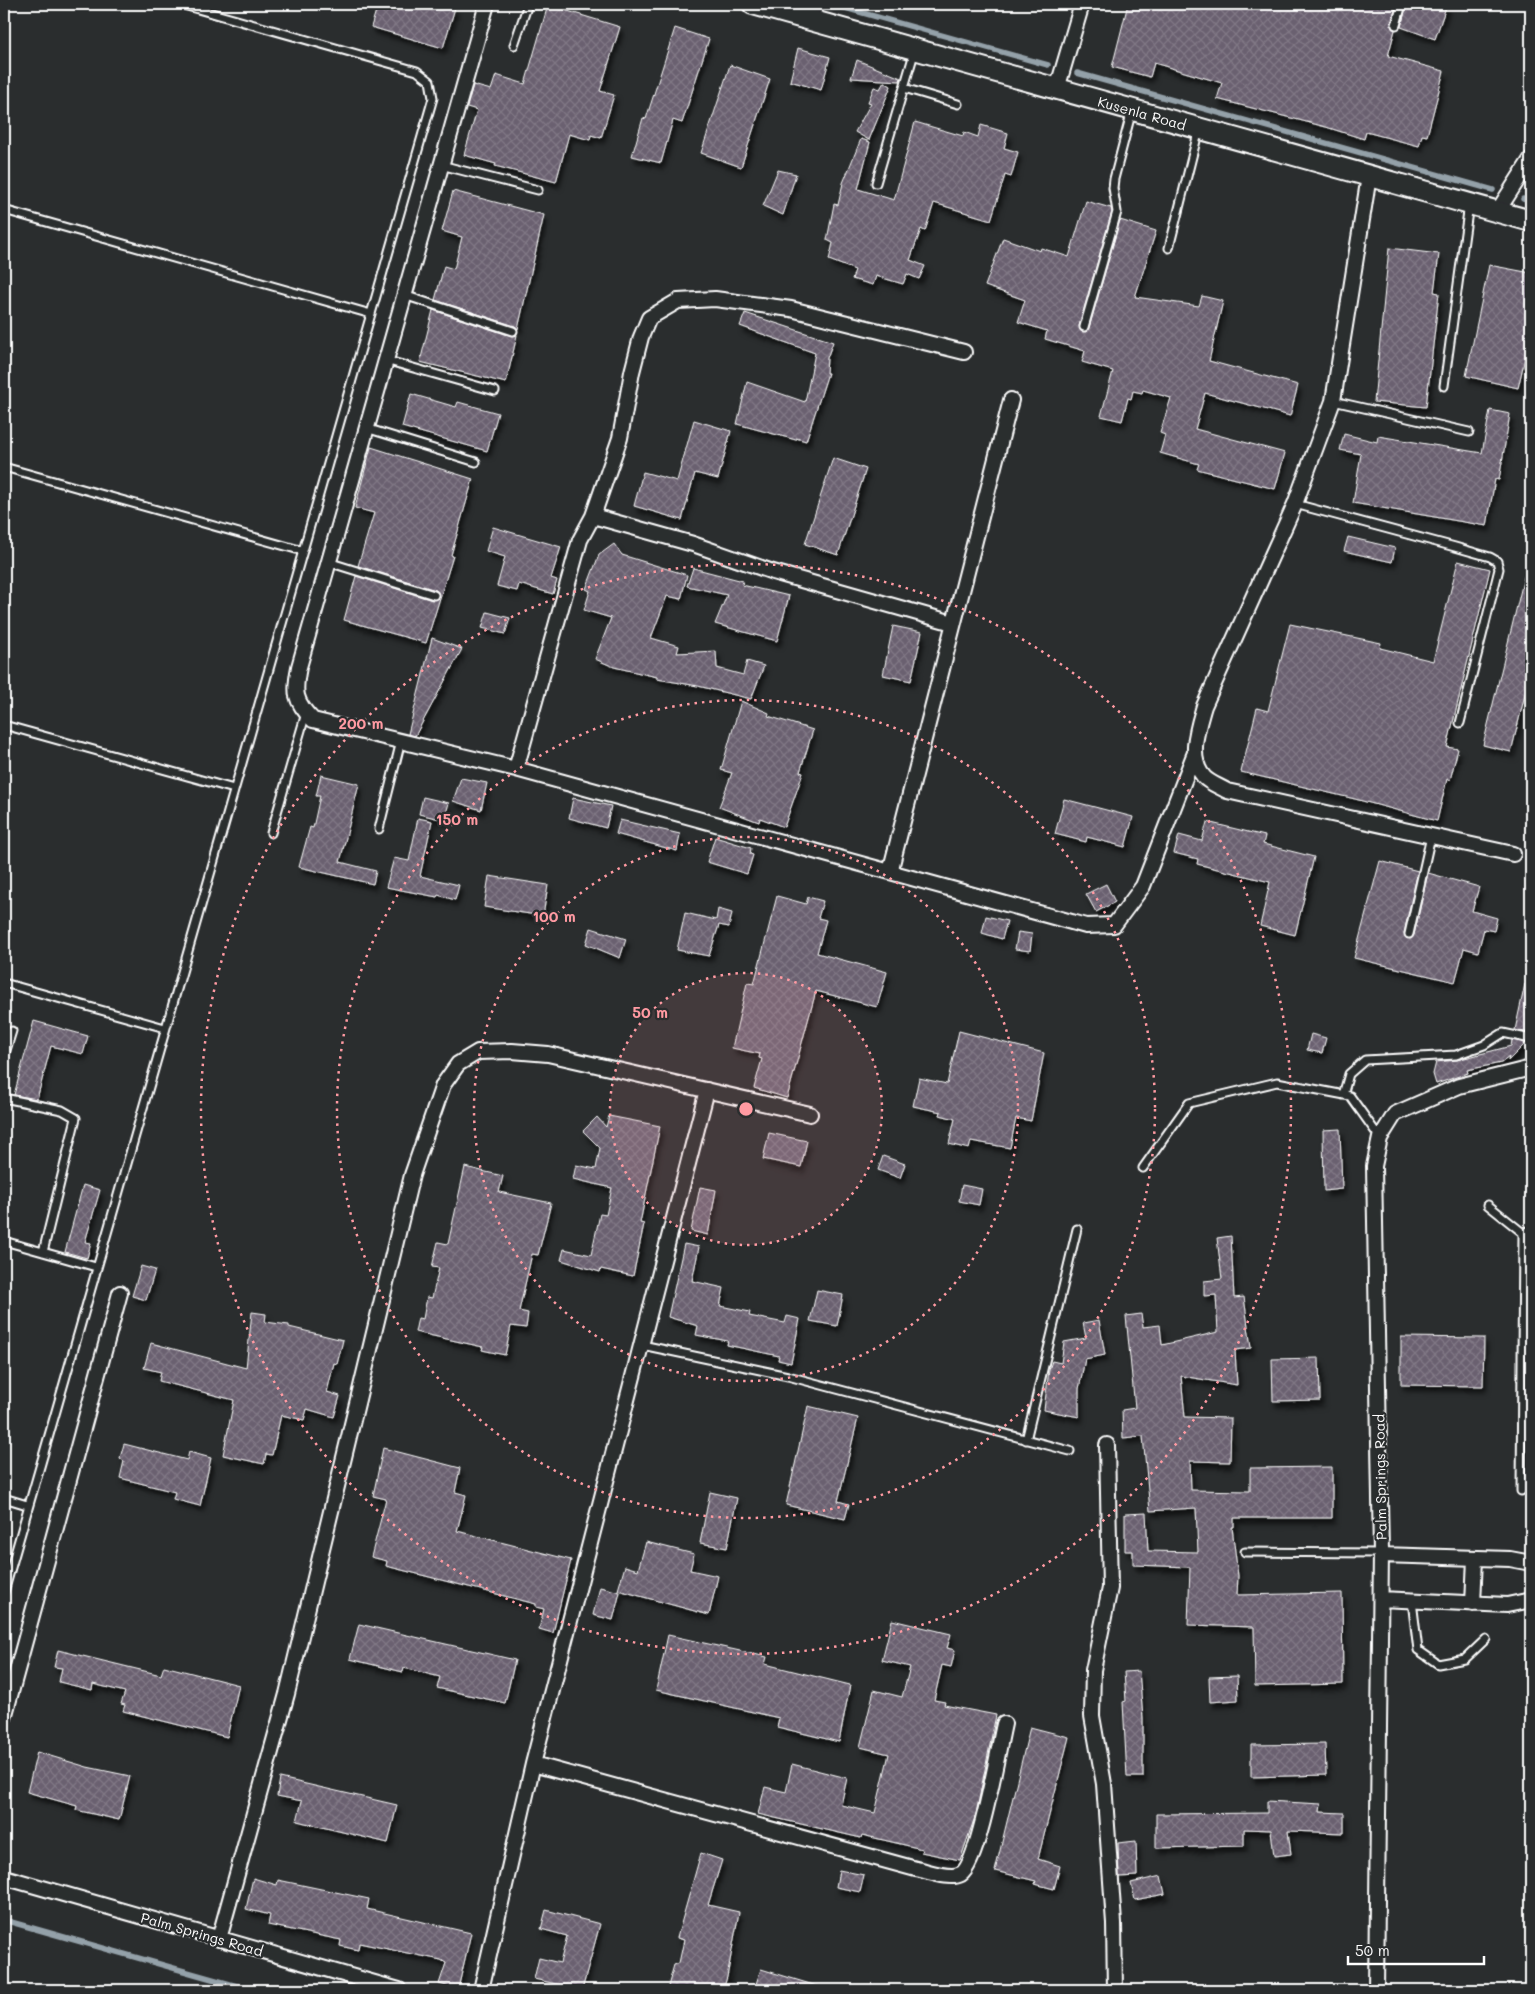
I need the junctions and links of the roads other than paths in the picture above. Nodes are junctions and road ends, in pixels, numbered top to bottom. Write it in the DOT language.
graph roads {
  1 [pos="180,4"];
  2 [pos="487,4"];
  3 [pos="528,4"];
  4 [pos="753,4"];
  5 [pos="1082,4"];
  6 [pos="1402,4"];
  7 [pos="813,12"];
  8 [pos="1396,25"];
  9 [pos="514,45"];
  10 [pos="915,50"];
  11 [pos="904,88"];
  12 [pos="1057,89"];
  13 [pos="958,104"];
  14 [pos="1132,110"];
  15 [pos="1200,129"];
  16 [pos="1531,159"];
  17 [pos="441,165"];
  18 [pos="1369,176"];
  19 [pos="876,184"];
  20 [pos="538,190"];
  21 [pos="1469,204"];
  22 [pos="4,210"];
  23 [pos="1497,212"];
  24 [pos="1531,221"];
  25 [pos="1169,248"];
  26 [pos="404,295"];
  27 [pos="371,314"];
  28 [pos="1084,327"];
  29 [pos="513,331"];
  30 [pos="964,352"];
  31 [pos="385,360"];
  32 [pos="1444,386"];
  33 [pos="495,391"];
  34 [pos="1011,400"];
  35 [pos="1333,401"];
  36 [pos="366,428"];
  37 [pos="1469,432"];
  38 [pos="476,462"];
  39 [pos="4,468"];
  40 [pos="1295,504"];
  41 [pos="593,516"];
  42 [pos="303,551"];
  43 [pos="327,562"];
  44 [pos="434,595"];
  45 [pos="953,624"];
  46 [pos="306,712"];
  47 [pos="1460,723"];
  48 [pos="4,726"];
  49 [pos="401,741"];
  50 [pos="1194,755"];
  51 [pos="516,769"];
  52 [pos="234,789"];
  53 [pos="379,829"];
  54 [pos="271,832"];
  55 [pos="1431,836"];
  56 [pos="1513,854"];
  57 [pos="890,872"];
  58 [pos="1409,934"];
  59 [pos="4,983"];
  60 [pos="165,1028"];
  61 [pos="12,1031"];
  62 [pos="1531,1039"];
  63 [pos="4,1057"];
  64 [pos="1531,1068"];
  65 [pos="707,1090"];
  66 [pos="1343,1095"];
  67 [pos="4,1098"];
  68 [pos="810,1114"];
  69 [pos="1380,1138"];
  70 [pos="1143,1168"];
  71 [pos="1488,1205"];
  72 [pos="1077,1228"];
  73 [pos="1531,1230"];
  74 [pos="1523,1232"];
  75 [pos="4,1241"];
  76 [pos="43,1252"];
  77 [pos="96,1267"];
  78 [pos="120,1293"];
  79 [pos="642,1345"];
  80 [pos="1026,1440"];
  81 [pos="1107,1445"];
  82 [pos="1070,1451"];
  83 [pos="1520,1490"];
  84 [pos="4,1498"];
  85 [pos="27,1505"];
  86 [pos="1245,1552"];
  87 [pos="1381,1554"];
  88 [pos="1474,1558"];
  89 [pos="1531,1563"];
  90 [pos="4,1592"];
  91 [pos="1381,1599"];
  92 [pos="1531,1600"];
  93 [pos="1412,1601"];
  94 [pos="1473,1604"];
  95 [pos="1486,1640"];
  96 [pos="4,1718"];
  97 [pos="1004,1724"];
  98 [pos="533,1764"];
  99 [pos="4,1877"];
  100 [pos="220,1939"];
  101 [pos="400,1990"];
  102 [pos="481,1990"];
  103 [pos="1115,1990"];
  104 [pos="1376,1990"];
  1 -- 27 [label="lane"];
  2 -- 17 [label="street"];
  3 -- 9 [label="lane"];
  4 -- 7 [label="main road, Kusenla Road"];
  5 -- 12 [label="street"];
  6 -- 8 [label="lane"];
  7 -- 10 [label="main road, Kusenla Road"];
  10 -- 11 [label="lane"];
  10 -- 12 [label="main road, Kusenla Road"];
  11 -- 13 [label="lane"];
  11 -- 19 [label="lane"];
  12 -- 14 [label="main road, Kusenla Road"];
  14 -- 15 [label="main road, Kusenla Road"];
  14 -- 28 [label="lane"];
  15 -- 18 [label="main road, Kusenla Road"];
  15 -- 25 [label="lane"];
  16 -- 23 [label="street"];
  17 -- 20 [label="lane"];
  17 -- 26 [label="street"];
  18 -- 21 [label="main road, Kusenla Road"];
  18 -- 35 [label="street"];
  21 -- 23 [label="main road, Kusenla Road"];
  21 -- 32 [label="lane"];
  22 -- 27 [label="lane"];
  23 -- 24 [label="main road, Kusenla Road"];
  26 -- 29 [label="lane"];
  26 -- 31 [label="street"];
  27 -- 42 [label="lane"];
  30 -- 41 [label="street"];
  31 -- 33 [label="lane"];
  31 -- 36 [label="street"];
  34 -- 45 [label="street"];
  35 -- 37 [label="lane"];
  35 -- 40 [label="street"];
  36 -- 38 [label="lane"];
  36 -- 43 [label="street"];
  39 -- 42 [label="lane"];
  40 -- 47 [label="lane"];
  40 -- 50 [label="street"];
  41 -- 45 [label="street"];
  41 -- 51 [label="street"];
  42 -- 52 [label="lane"];
  43 -- 44 [label="lane"];
  43 -- 46 [label="street"];
  45 -- 57 [label="street"];
  46 -- 49 [label="street"];
  46 -- 54 [label="lane"];
  48 -- 52 [label="lane"];
  49 -- 51 [label="street"];
  49 -- 53 [label="lane"];
  50 -- 55 [label="street"];
  50 -- 57 [label="street"];
  51 -- 57 [label="street"];
  52 -- 60 [label="lane"];
  55 -- 56 [label="street"];
  55 -- 58 [label="lane"];
  59 -- 60 [label="lane"];
  60 -- 77 [label="lane"];
  61 -- 63 [label="lane"];
  62 -- 66 [label="lane"];
  64 -- 69 [label="street, Palm Springs Road"];
  65 -- 68 [label="street"];
  65 -- 79 [label="street"];
  65 -- 100 [label="street"];
  66 -- 69 [label="lane"];
  66 -- 70 [label="lane"];
  67 -- 76 [label="lane"];
  69 -- 87 [label="street, Palm Springs Road"];
  71 -- 74 [label="lane"];
  72 -- 80 [label="lane"];
  73 -- 74 [label="lane"];
  74 -- 83 [label="lane"];
  75 -- 76 [label="lane"];
  76 -- 77 [label="lane"];
  77 -- 85 [label="lane"];
  78 -- 96 [label="street"];
  79 -- 80 [label="lane"];
  79 -- 98 [label="street"];
  80 -- 82 [label="lane"];
  81 -- 103 [label="street"];
  84 -- 85 [label="lane"];
  85 -- 90 [label="lane"];
  86 -- 87 [label="lane"];
  87 -- 88 [label="street"];
  87 -- 91 [label="street, Palm Springs Road"];
  88 -- 89 [label="street"];
  88 -- 94 [label="street"];
  91 -- 93 [label="street"];
  91 -- 104 [label="street, Palm Springs Road"];
  92 -- 94 [label="street"];
  93 -- 94 [label="street"];
  93 -- 95 [label="lane"];
  97 -- 98 [label="street"];
  98 -- 102 [label="street"];
  99 -- 100 [label="street, Palm Springs Road"];
  100 -- 101 [label="street, Palm Springs Road"];
}
